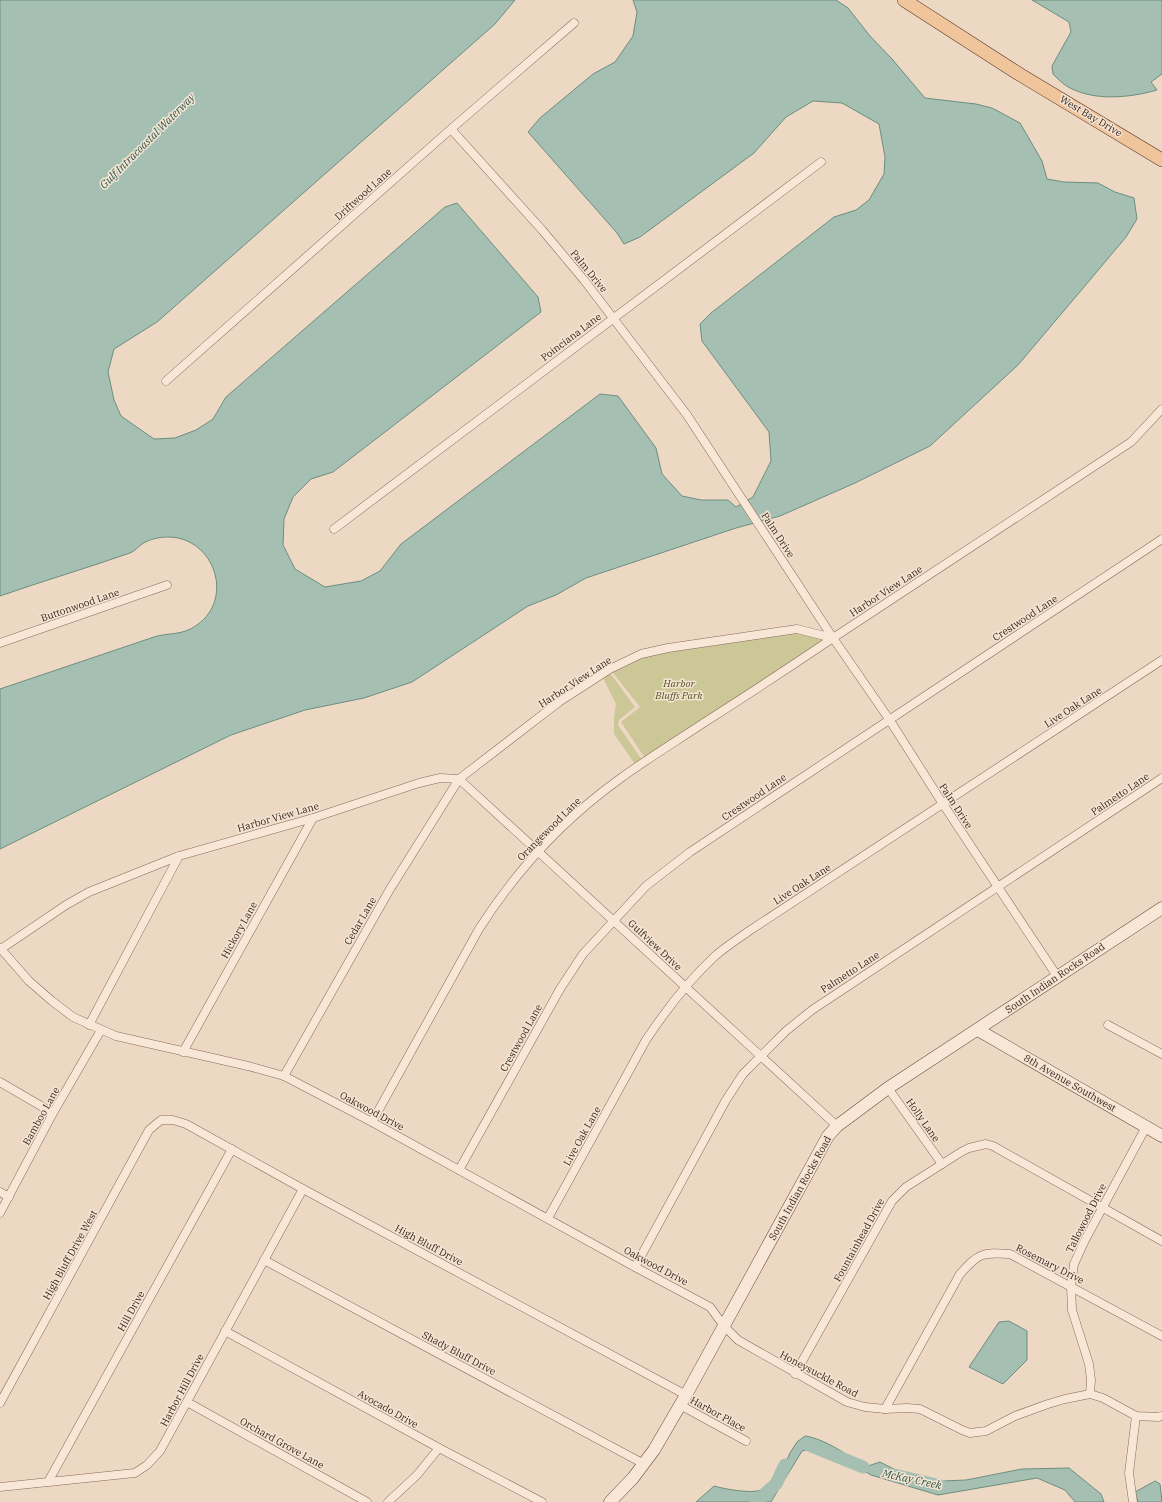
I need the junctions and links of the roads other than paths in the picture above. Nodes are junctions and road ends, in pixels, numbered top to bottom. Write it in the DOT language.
graph roads {
  1 [pos="904,0"];
  2 [pos="574,23"];
  3 [pos="451,129"];
  4 [pos="1162,160"];
  5 [pos="821,162"];
  6 [pos="614,318"];
  7 [pos="166,381"];
  8 [pos="1162,408"];
  9 [pos="334,529"];
  10 [pos="1162,539"];
  11 [pos="167,585"];
  12 [pos="833,638"];
  13 [pos="0,644"];
  14 [pos="1162,660"];
  15 [pos="889,719"];
  16 [pos="1162,778"];
  17 [pos="459,779"];
  18 [pos="943,804"];
  19 [pos="313,818"];
  20 [pos="539,852"];
  21 [pos="179,856"];
  22 [pos="997,888"];
  23 [pos="1162,908"];
  24 [pos="613,920"];
  25 [pos="0,948"];
  26 [pos="1057,976"];
  27 [pos="685,986"];
  28 [pos="89,1025"];
  29 [pos="1108,1025"];
  30 [pos="101,1030"];
  31 [pos="978,1030"];
  32 [pos="183,1052"];
  33 [pos="1162,1054"];
  34 [pos="760,1056"];
  35 [pos="284,1076"];
  36 [pos="0,1082"];
  37 [pos="888,1088"];
  38 [pos="53,1113"];
  39 [pos="161,1120"];
  40 [pos="372,1122"];
  41 [pos="837,1126"];
  42 [pos="1146,1127"];
  43 [pos="1162,1136"];
  44 [pos="232,1149"];
  45 [pos="942,1164"];
  46 [pos="459,1170"];
  47 [pos="303,1189"];
  48 [pos="0,1192"];
  49 [pos="9,1197"];
  50 [pos="1102,1207"];
  51 [pos="0,1213"];
  52 [pos="548,1218"];
  53 [pos="1162,1241"];
  54 [pos="264,1260"];
  55 [pos="635,1267"];
  56 [pos="1071,1286"];
  57 [pos="724,1326"];
  58 [pos="225,1331"];
  59 [pos="1162,1336"];
  60 [pos="796,1374"];
  61 [pos="1090,1394"];
  62 [pos="683,1400"];
  63 [pos="187,1402"];
  64 [pos="0,1403"];
  65 [pos="885,1409"];
  66 [pos="1136,1416"];
  67 [pos="1162,1416"];
  68 [pos="746,1441"];
  69 [pos="439,1448"];
  70 [pos="644,1464"];
  71 [pos="48,1482"];
  72 [pos="0,1487"];
  73 [pos="367,1502"];
  74 [pos="388,1502"];
  75 [pos="542,1502"];
  76 [pos="610,1502"];
  77 [pos="1134,1502"];
  1 -- 4 [label="main road, West Bay Drive"];
  2 -- 3 [label="street, Driftwood Lane"];
  3 -- 6 [label="street, Palm Drive"];
  3 -- 7 [label="street, Driftwood Lane"];
  5 -- 6 [label="street, Poinciana Lane"];
  6 -- 9 [label="street, Poinciana Lane"];
  6 -- 12 [label="street, Palm Drive"];
  8 -- 12 [label="street, Harbor View Lane"];
  10 -- 15 [label="street, Crestwood Lane"];
  11 -- 13 [label="street, Buttonwood Lane"];
  12 -- 15 [label="street, Palm Drive"];
  12 -- 17 [label="street, Harbor View Lane"];
  12 -- 20 [label="street, Orangewood Lane"];
  14 -- 18 [label="street, Live Oak Lane"];
  15 -- 18 [label="street, Palm Drive"];
  15 -- 24 [label="street, Crestwood Lane"];
  16 -- 22 [label="street, Palmetto Lane"];
  17 -- 19 [label="street, Harbor View Lane"];
  17 -- 20 [label="street, Gulfview Drive"];
  17 -- 35 [label="street, Cedar Lane"];
  18 -- 22 [label="street, Palm Drive"];
  18 -- 27 [label="street, Live Oak Lane"];
  19 -- 21 [label="street, Harbor View Lane"];
  19 -- 32 [label="street, Hickory Lane"];
  20 -- 24 [label="street, Gulfview Drive"];
  20 -- 40 [label="street, Orangewood Lane"];
  21 -- 25 [label="street, Harbor View Lane"];
  21 -- 28 [label="street"];
  22 -- 26 [label="street, Palm Drive"];
  22 -- 34 [label="street, Palmetto Lane"];
  23 -- 26 [label="street, South Indian Rocks Road"];
  24 -- 27 [label="street, Gulfview Drive"];
  24 -- 46 [label="street, Crestwood Lane"];
  25 -- 28 [label="street, Oakwood Drive"];
  26 -- 31 [label="street, South Indian Rocks Road"];
  27 -- 34 [label="street, Gulfview Drive"];
  27 -- 52 [label="street, Live Oak Lane"];
  28 -- 30 [label="street, Oakwood Drive"];
  29 -- 33 [label="street"];
  30 -- 32 [label="street, Oakwood Drive"];
  30 -- 38 [label="street, Bamboo Lane"];
  31 -- 37 [label="street, South Indian Rocks Road"];
  31 -- 42 [label="street, 8th Avenue Southwest"];
  32 -- 35 [label="street, Oakwood Drive"];
  34 -- 41 [label="street, Gulfview Drive"];
  34 -- 55 [label="street, Palmetto Lane"];
  35 -- 40 [label="street, Oakwood Drive"];
  36 -- 38 [label="street"];
  37 -- 41 [label="street, South Indian Rocks Road"];
  37 -- 45 [label="street, Holly Lane"];
  38 -- 49 [label="street, Bamboo Lane"];
  39 -- 44 [label="street, High Bluff Drive"];
  39 -- 64 [label="street, High Bluff Drive West"];
  40 -- 46 [label="street, Oakwood Drive"];
  41 -- 57 [label="street, South Indian Rocks Road"];
  42 -- 43 [label="street, 8th Avenue Southwest"];
  42 -- 50 [label="street, Tallowood Drive"];
  44 -- 47 [label="street, High Bluff Drive"];
  44 -- 71 [label="street, Hill Drive"];
  45 -- 50 [label="street, Fountainhead Drive"];
  45 -- 60 [label="street, Fountainhead Drive"];
  46 -- 52 [label="street, Oakwood Drive"];
  47 -- 54 [label="street, Harbor Hill Drive"];
  47 -- 62 [label="street, High Bluff Drive"];
  48 -- 49 [label="street"];
  49 -- 51 [label="street, Bamboo Lane"];
  50 -- 53 [label="street, Fountainhead Drive"];
  50 -- 56 [label="street, Tallowood Drive"];
  52 -- 55 [label="street, Oakwood Drive"];
  54 -- 58 [label="street, Harbor Hill Drive"];
  54 -- 70 [label="street, Shady Bluff Drive"];
  55 -- 57 [label="street, Oakwood Drive"];
  56 -- 59 [label="street, Rosemary Drive"];
  56 -- 61 [label="street, Tallowood Drive"];
  56 -- 65 [label="street, Rosemary Drive"];
  57 -- 60 [label="street, Honeysuckle Road"];
  57 -- 62 [label="street, South Indian Rocks Road"];
  58 -- 63 [label="street, Harbor Hill Drive"];
  58 -- 69 [label="street, Avocado Drive"];
  60 -- 65 [label="street, Honeysuckle Road"];
  61 -- 65 [label="street, Honeysuckle Road"];
  61 -- 66 [label="street"];
  62 -- 68 [label="street, Harbor Place"];
  62 -- 70 [label="street, South Indian Rocks Road"];
  63 -- 71 [label="street, Harbor Hill Drive"];
  63 -- 73 [label="street, Orchard Grove Lane"];
  66 -- 67 [label="street"];
  66 -- 77 [label="street"];
  69 -- 74 [label="street"];
  69 -- 75 [label="street, Avocado Drive"];
  70 -- 76 [label="street, South Indian Rocks Road"];
  71 -- 72 [label="street, Harbor Hill Drive"];
}
